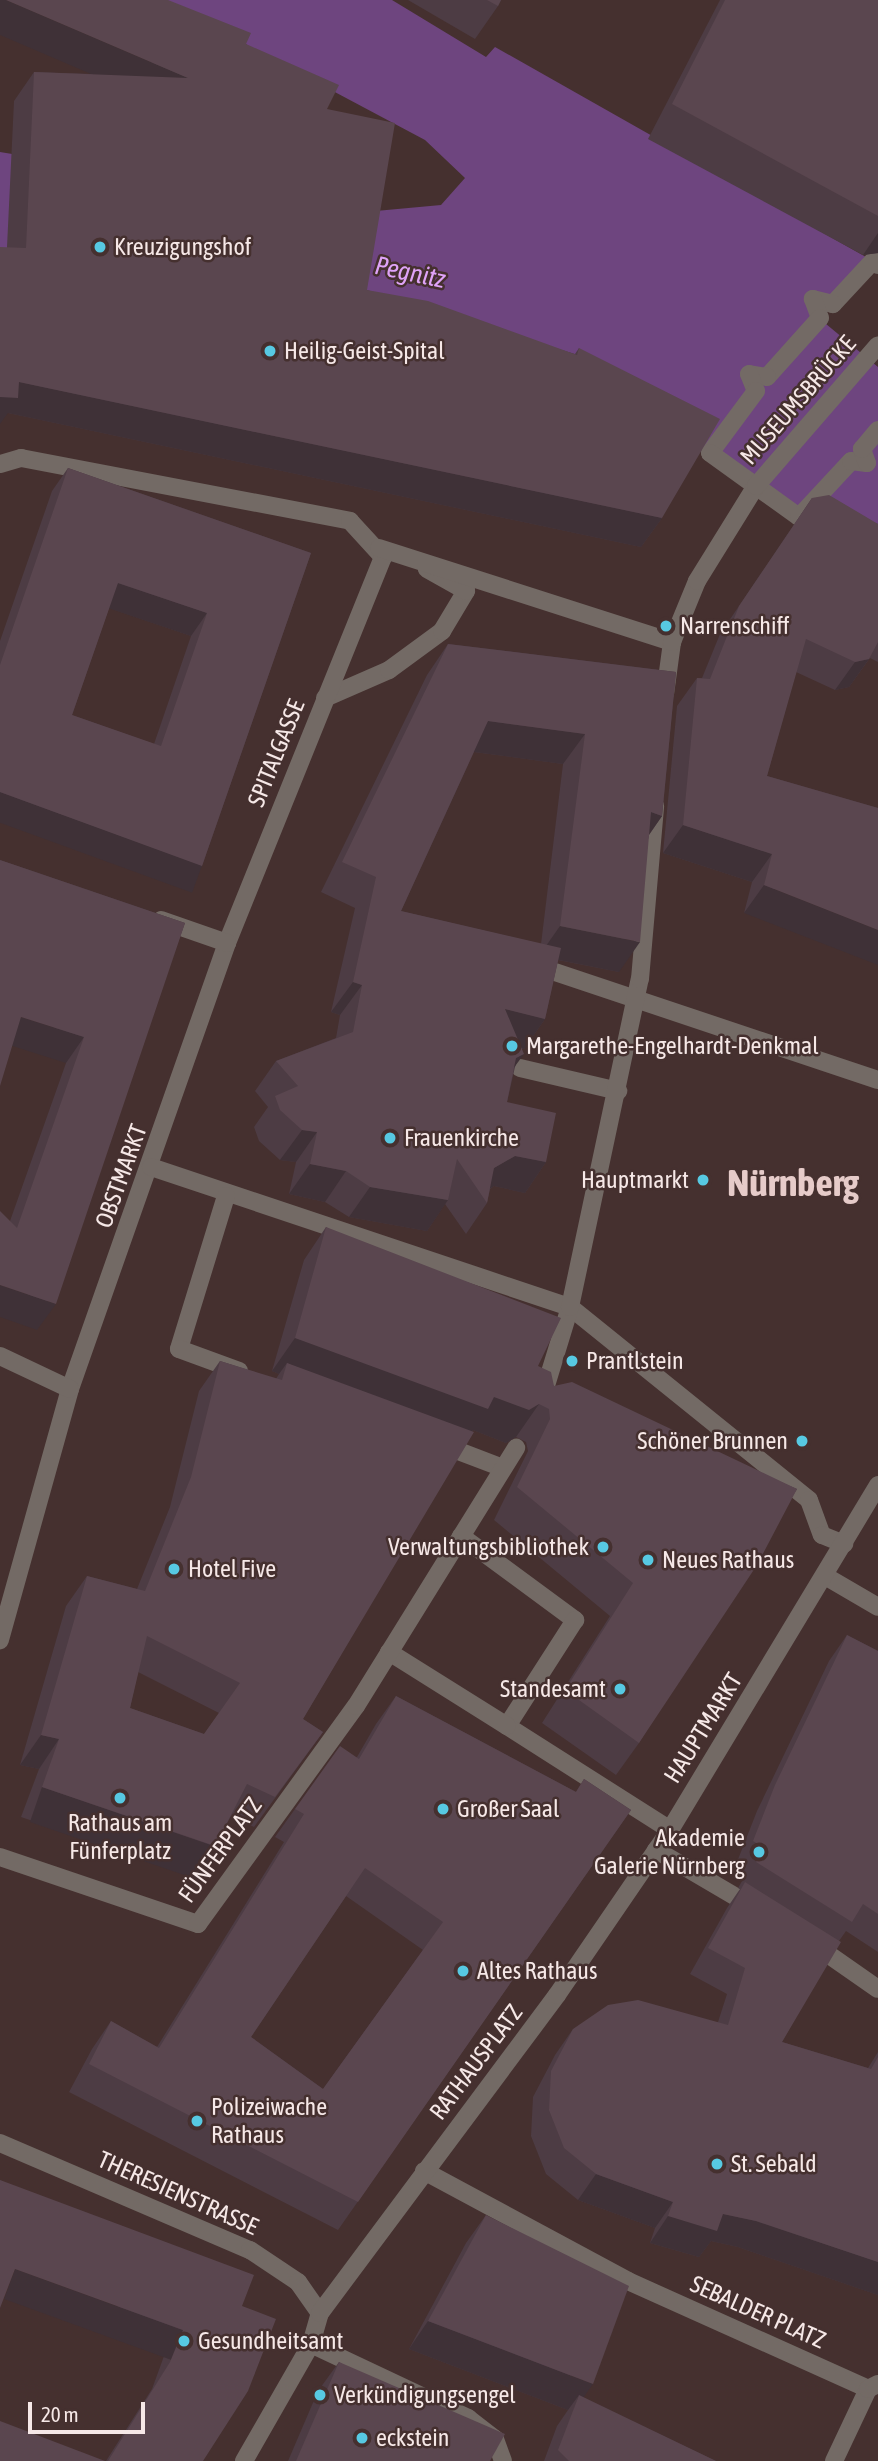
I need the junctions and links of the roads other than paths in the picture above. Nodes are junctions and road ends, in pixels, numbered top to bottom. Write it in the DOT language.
graph roads {
  1 [pos="878,265"];
  2 [pos="878,345"];
  3 [pos="878,430"];
  4 [pos="0,464"];
  5 [pos="756,486"];
  6 [pos="381,552"];
  7 [pos="672,642"];
  8 [pos="325,698"];
  9 [pos="663,720"];
  10 [pos="657,787"];
  11 [pos="139,913"];
  12 [pos="227,943"];
  13 [pos="540,967"];
  14 [pos="215,978"];
  15 [pos="639,988"];
  16 [pos="520,1068"];
  17 [pos="878,1080"];
  18 [pos="618,1091"];
  19 [pos="151,1167"];
  20 [pos="226,1196"];
  21 [pos="570,1307"];
  22 [pos="0,1356"];
  23 [pos="255,1376"];
  24 [pos="70,1389"];
  25 [pos="538,1410"];
  26 [pos="419,1436"];
  27 [pos="516,1448"];
  28 [pos="503,1468"];
  29 [pos="878,1485"];
  30 [pos="461,1536"];
  31 [pos="844,1544"];
  32 [pos="825,1576"];
  33 [pos="878,1607"];
  34 [pos="0,1640"];
  35 [pos="389,1652"];
  36 [pos="506,1727"];
  37 [pos="670,1830"];
  38 [pos="656,1850"];
  39 [pos="0,1857"];
  40 [pos="772,1918"];
  41 [pos="795,1932"];
  42 [pos="878,1989"];
  43 [pos="0,2143"];
  44 [pos="424,2171"];
  45 [pos="320,2313"];
  46 [pos="312,2344"];
  47 [pos="873,2386"];
  48 [pos="244,2461"];
  49 [pos="503,2461"];
  50 [pos="834,2461"];
  1 -- 5 [label="street, MUSEUMSBRÜCKE"];
  2 -- 5 [label="street, MUSEUMSBRÜCKE"];
  3 -- 5 [label="street, MUSEUMSBRÜCKE"];
  4 -- 6 [label="street"];
  5 -- 7 [label="street"];
  6 -- 7 [label="street"];
  6 -- 8 [label="street, SPITALGASSE"];
  6 -- 8 [label="street"];
  7 -- 9 [label="street"];
  8 -- 12 [label="street, SPITALGASSE"];
  10 -- 15 [label="street"];
  11 -- 12 [label="street"];
  12 -- 14 [label="street, SPITALGASSE"];
  13 -- 15 [label="street"];
  14 -- 19 [label="street, OBSTMARKT"];
  15 -- 17 [label="street"];
  15 -- 18 [label="street"];
  16 -- 18 [label="street"];
  18 -- 21 [label="street"];
  19 -- 20 [label="street"];
  19 -- 24 [label="street, OBSTMARKT"];
  20 -- 21 [label="street"];
  20 -- 23 [label="street"];
  21 -- 25 [label="street"];
  21 -- 31 [label="street"];
  22 -- 24 [label="street"];
  24 -- 34 [label="street, OBSTMARKT"];
  26 -- 28 [label="street"];
  27 -- 28 [label="street"];
  28 -- 30 [label="street"];
  29 -- 31 [label="street, HAUPTMARKT"];
  30 -- 35 [label="street"];
  30 -- 36 [label="street"];
  31 -- 32 [label="street, HAUPTMARKT"];
  32 -- 33 [label="street"];
  32 -- 37 [label="street, HAUPTMARKT"];
  35 -- 36 [label="street"];
  35 -- 39 [label="street, FÜNFERPLATZ"];
  36 -- 37 [label="street"];
  37 -- 38 [label="street, RATHAUSPLATZ"];
  38 -- 40 [label="street"];
  38 -- 44 [label="street, RATHAUSPLATZ"];
  41 -- 42 [label="street"];
  43 -- 45 [label="street, THERESIENSTRASSE"];
  44 -- 45 [label="street, RATHAUSPLATZ"];
  44 -- 47 [label="street, SEBALDER PLATZ"];
  45 -- 46 [label="street, RATHAUSPLATZ"];
  46 -- 48 [label="street, RATHAUSPLATZ"];
  46 -- 49 [label="street"];
  47 -- 50 [label="street, SEBALDER PLATZ"];
}
